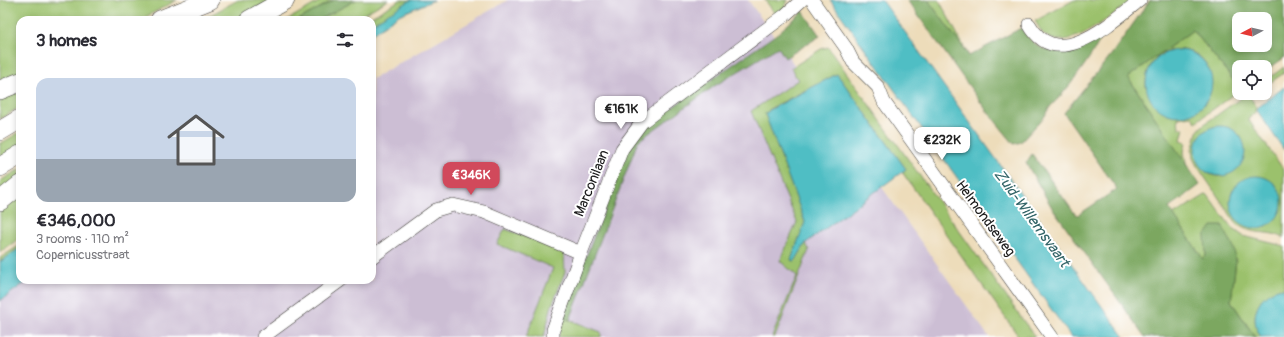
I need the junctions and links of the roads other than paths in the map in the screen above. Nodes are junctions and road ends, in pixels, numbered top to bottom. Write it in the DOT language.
graph roads {
  1 [pos="210,0"];
  2 [pos="222,0"];
  3 [pos="285,0"];
  4 [pos="802,0"];
  5 [pos="812,0"];
  6 [pos="1140,0"];
  7 [pos="170,16"];
  8 [pos="195,16"];
  9 [pos="256,16"];
  10 [pos="1028,24"];
  11 [pos="16,84"];
  12 [pos="0,90"];
  13 [pos="16,121"];
  14 [pos="0,130"];
  15 [pos="16,157"];
  16 [pos="0,167"];
  17 [pos="16,189"];
  18 [pos="0,201"];
  19 [pos="581,253"];
  20 [pos="376,254"];
  21 [pos="336,284"];
  22 [pos="263,337"];
  23 [pos="552,337"];
  24 [pos="1052,337"];
  1 -- 7 [label="highway"];
  2 -- 8 [label="highway"];
  3 -- 9 [label="highway"];
  4 -- 19 [label="street, Marconilaan"];
  5 -- 24 [label="street, Helmondseweg"];
  6 -- 10 [label="street"];
  11 -- 12 [label="highway"];
  13 -- 14 [label="highway"];
  15 -- 16 [label="highway"];
  17 -- 18 [label="highway"];
  19 -- 20 [label="street"];
  19 -- 23 [label="street, Marconilaan"];
  21 -- 22 [label="street"];
}
